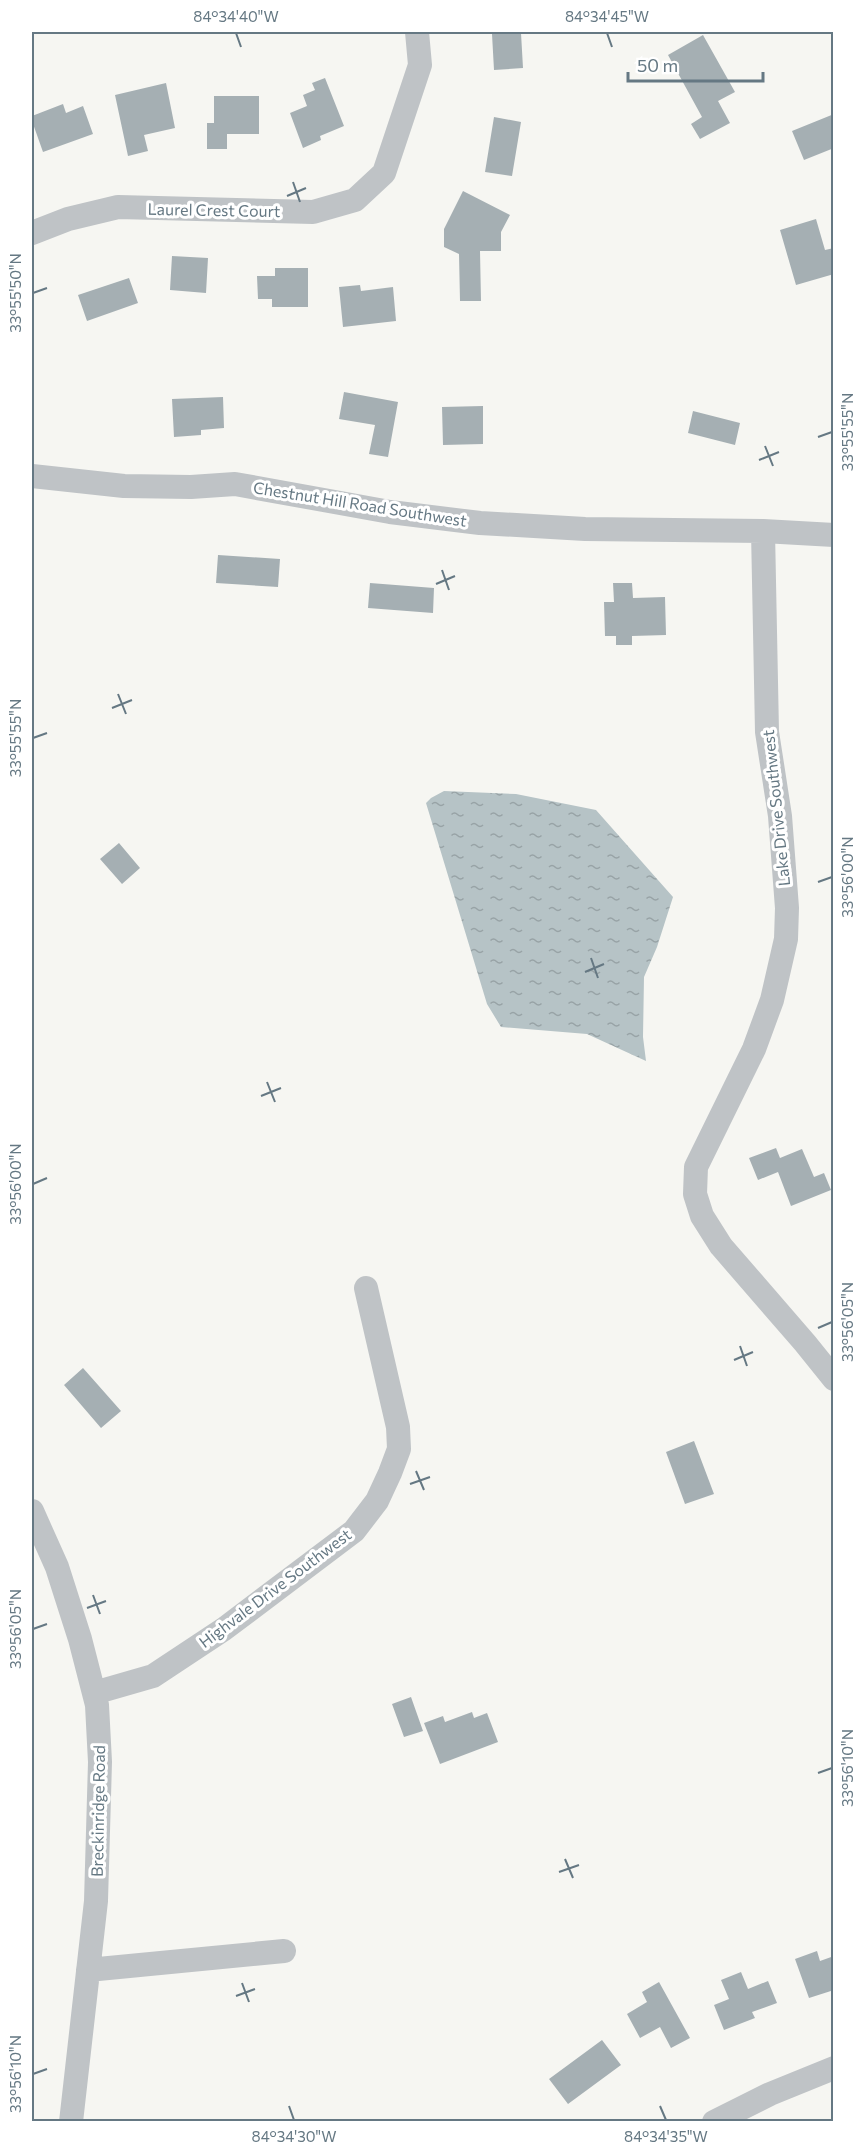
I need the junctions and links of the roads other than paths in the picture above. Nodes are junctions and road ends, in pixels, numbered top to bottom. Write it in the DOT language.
graph roads {
  1 [pos="417,32"];
  2 [pos="32,233"];
  3 [pos="32,476"];
  4 [pos="763,531"];
  5 [pos="834,535"];
  6 [pos="366,1288"];
  7 [pos="834,1379"];
  8 [pos="35,1529"];
  9 [pos="94,1693"];
  10 [pos="284,1951"];
  11 [pos="88,1970"];
  12 [pos="834,2068"];
  13 [pos="71,2121"];
  14 [pos="714,2121"];
  1 -- 2 [label="street, Laurel Crest Court"];
  3 -- 4 [label="street, Chestnut Hill Road Southwest"];
  4 -- 5 [label="street, Chestnut Hill Road Southwest"];
  4 -- 7 [label="street, Lake Drive Southwest"];
  6 -- 9 [label="street, Highvale Drive Southwest"];
  8 -- 9 [label="street, Breckinridge Road"];
  9 -- 11 [label="street, Breckinridge Road"];
  10 -- 11 [label="street"];
  11 -- 13 [label="street, Breckinridge Road"];
  12 -- 14 [label="street"];
}
